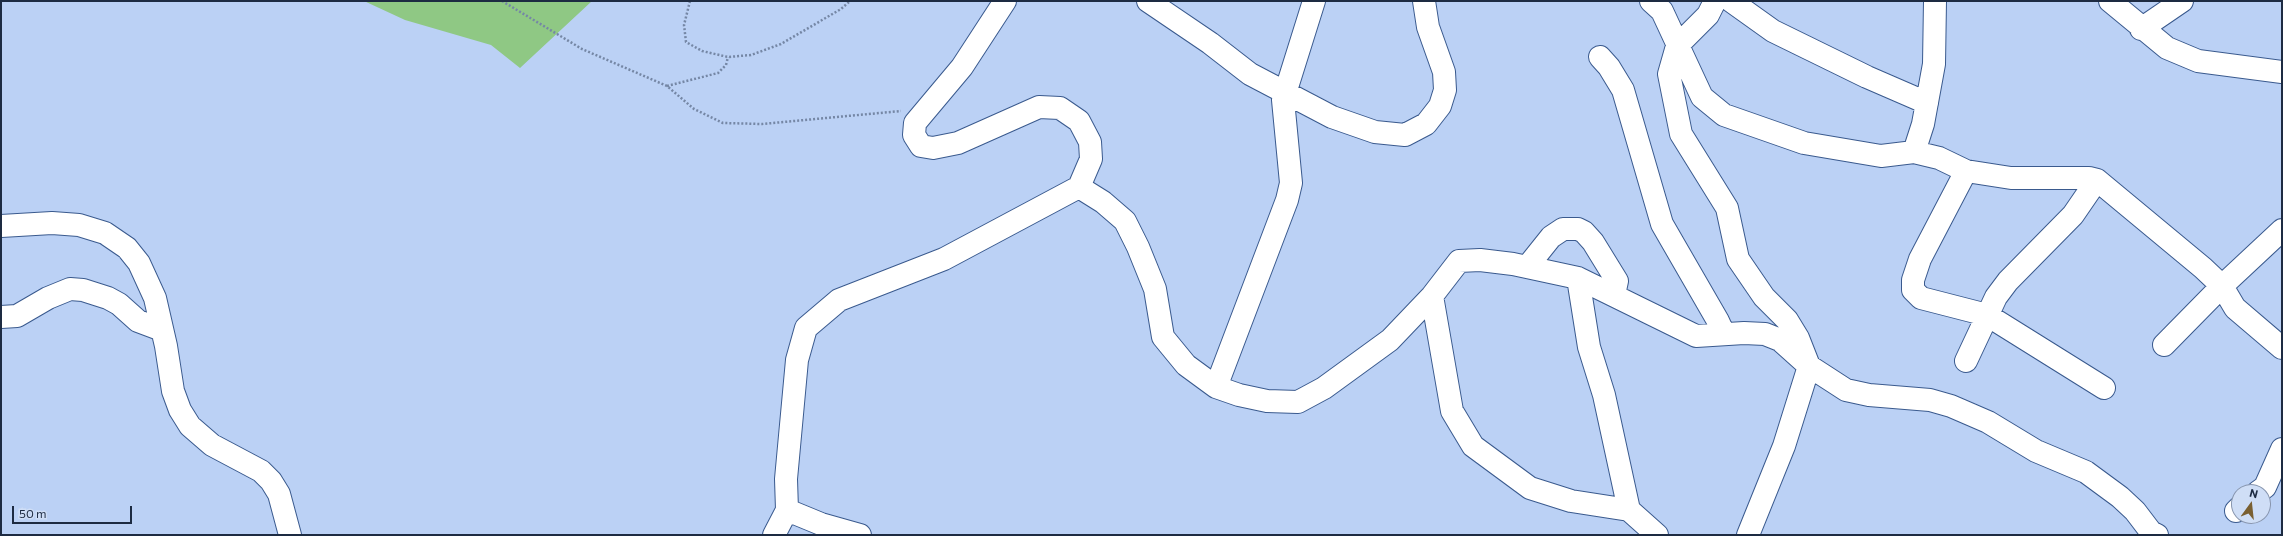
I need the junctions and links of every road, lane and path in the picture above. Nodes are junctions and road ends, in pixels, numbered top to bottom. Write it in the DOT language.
graph roads {
  1 [pos="502,1"];
  2 [pos="690,1"];
  3 [pos="850,1"];
  4 [pos="1148,1"];
  5 [pos="1314,1"];
  6 [pos="1424,1"];
  7 [pos="1651,1"];
  8 [pos="1715,1"];
  9 [pos="1731,1"];
  10 [pos="1935,1"];
  11 [pos="2110,1"];
  12 [pos="2182,1"];
  13 [pos="1003,3"];
  14 [pos="2142,29"];
  15 [pos="1677,46"];
  16 [pos="728,57"];
  17 [pos="1600,57"];
  18 [pos="2282,72"];
  19 [pos="666,86"];
  20 [pos="1286,91"];
  21 [pos="1927,103"];
  22 [pos="915,123"];
  23 [pos="1914,152"];
  24 [pos="1966,171"];
  25 [pos="2097,180"];
  26 [pos="1079,187"];
  27 [pos="1,226"];
  28 [pos="2282,230"];
  29 [pos="1527,267"];
  30 [pos="1578,278"];
  31 [pos="2222,286"];
  32 [pos="1614,295"];
  33 [pos="1432,296"];
  34 [pos="1987,315"];
  35 [pos="1,317"];
  36 [pos="162,330"];
  37 [pos="1724,334"];
  38 [pos="2164,345"];
  39 [pos="2282,348"];
  40 [pos="1966,361"];
  41 [pos="1809,366"];
  42 [pos="1216,387"];
  43 [pos="2104,388"];
  44 [pos="2282,449"];
  45 [pos="2266,484"];
  46 [pos="787,510"];
  47 [pos="1629,510"];
  48 [pos="290,535"];
  49 [pos="774,535"];
  50 [pos="860,535"];
  51 [pos="1657,535"];
  52 [pos="1748,535"];
  53 [pos="2157,535"];
  1 -- 19 [label="path"];
  2 -- 16 [label="path"];
  3 -- 16 [label="path"];
  4 -- 20 [label="street"];
  5 -- 20 [label="street"];
  6 -- 20 [label="street"];
  7 -- 15 [label="street"];
  8 -- 15 [label="street"];
  9 -- 21 [label="street"];
  10 -- 21 [label="street"];
  11 -- 14 [label="street"];
  12 -- 14 [label="street"];
  13 -- 22 [label="street"];
  14 -- 18 [label="street"];
  15 -- 23 [label="street"];
  15 -- 41 [label="street"];
  16 -- 19 [label="path"];
  17 -- 37 [label="street"];
  19 -- 22 [label="path"];
  20 -- 42 [label="street"];
  21 -- 23 [label="street"];
  22 -- 26 [label="street"];
  23 -- 24 [label="street"];
  24 -- 25 [label="street"];
  24 -- 34 [label="street"];
  25 -- 31 [label="street"];
  25 -- 34 [label="street"];
  26 -- 42 [label="street"];
  26 -- 46 [label="street"];
  27 -- 36 [label="street"];
  28 -- 31 [label="street"];
  29 -- 30 [label="street"];
  29 -- 32 [label="street"];
  29 -- 33 [label="street"];
  30 -- 32 [label="street"];
  30 -- 47 [label="street"];
  31 -- 38 [label="street"];
  31 -- 39 [label="street"];
  32 -- 37 [label="street"];
  33 -- 42 [label="street"];
  33 -- 47 [label="street"];
  34 -- 40 [label="street"];
  34 -- 43 [label="street"];
  35 -- 36 [label="street"];
  36 -- 48 [label="street"];
  37 -- 41 [label="street"];
  41 -- 52 [label="street"];
  41 -- 53 [label="street"];
  44 -- 45 [label="street"];
  46 -- 49 [label="street"];
  46 -- 50 [label="street"];
  47 -- 51 [label="street"];
}
